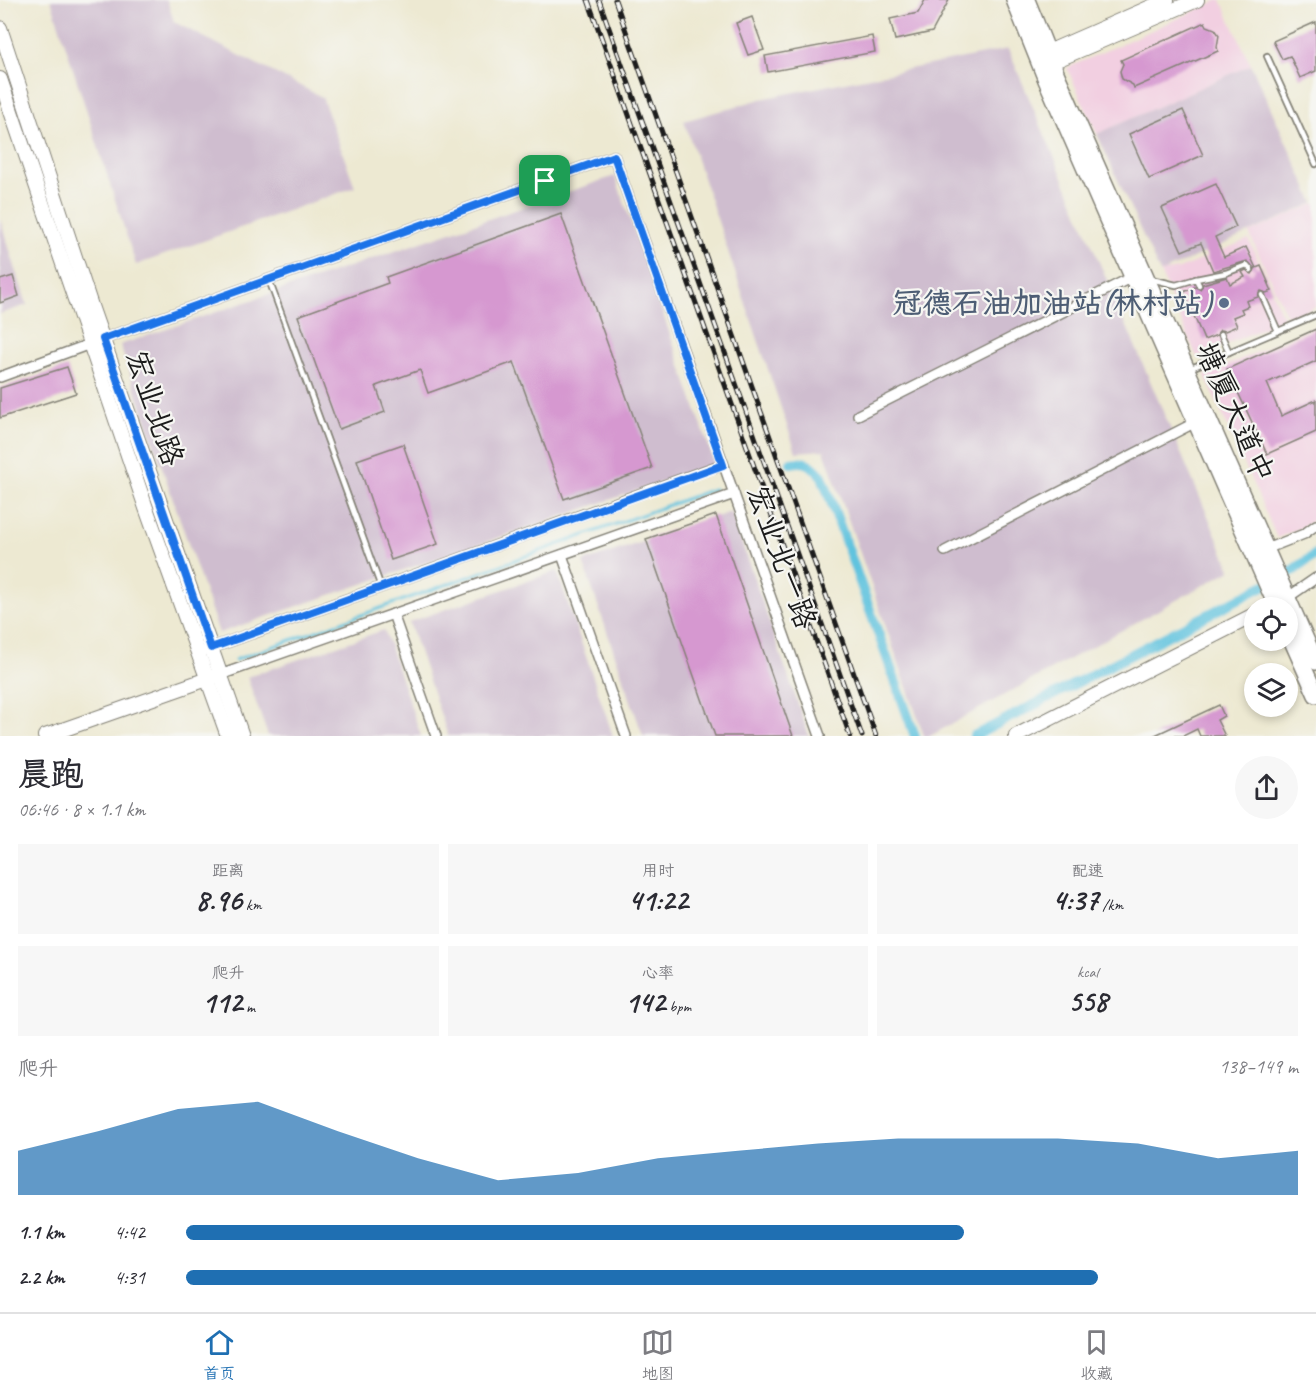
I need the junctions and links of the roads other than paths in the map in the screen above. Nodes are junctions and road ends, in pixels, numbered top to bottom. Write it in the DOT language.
graph roads {
  1 [pos="1014,0"];
  2 [pos="1027,0"];
  3 [pos="1167,0"];
  4 [pos="1197,0"];
  5 [pos="0,28"];
  6 [pos="1267,56"];
  7 [pos="1046,58"];
  8 [pos="0,79"];
  9 [pos="1316,164"];
  10 [pos="1251,270"];
  11 [pos="1139,277"];
  12 [pos="1197,279"];
  13 [pos="269,280"];
  14 [pos="1199,285"];
  15 [pos="1262,295"];
  16 [pos="1316,315"];
  17 [pos="1278,331"];
  18 [pos="1221,334"];
  19 [pos="96,342"];
  20 [pos="1229,352"];
  21 [pos="1187,370"];
  22 [pos="0,377"];
  23 [pos="858,415"];
  24 [pos="1196,422"];
  25 [pos="723,465"];
  26 [pos="734,494"];
  27 [pos="1316,525"];
  28 [pos="945,551"];
  29 [pos="562,555"];
  30 [pos="1265,558"];
  31 [pos="1316,578"];
  32 [pos="381,587"];
  33 [pos="1276,597"];
  34 [pos="1282,597"];
  35 [pos="393,614"];
  36 [pos="1244,620"];
  37 [pos="1298,633"];
  38 [pos="204,650"];
  39 [pos="1296,651"];
  40 [pos="1316,662"];
  41 [pos="213,676"];
  42 [pos="1316,695"];
  43 [pos="45,736"];
  44 [pos="228,736"];
  45 [pos="242,736"];
  46 [pos="436,736"];
  47 [pos="626,736"];
  48 [pos="820,736"];
  49 [pos="1016,736"];
  1 -- 7 [label="main road"];
  2 -- 7 [label="main road"];
  3 -- 7 [label="main road"];
  4 -- 7 [label="main road"];
  5 -- 19 [label="main road, 宏业北路"];
  6 -- 9 [label="lane"];
  7 -- 11 [label="main road, 塘厦大道中"];
  8 -- 19 [label="main road, 宏业北路"];
  10 -- 12 [label="lane"];
  11 -- 12 [label="lane"];
  11 -- 21 [label="main road, 塘厦大道中"];
  11 -- 23 [label="street"];
  11 -- 24 [label="main road, 塘厦大道中"];
  12 -- 14 [label="lane"];
  13 -- 19 [label="street"];
  13 -- 25 [label="street, 宏业北一路"];
  13 -- 32 [label="lane"];
  15 -- 17 [label="lane"];
  16 -- 17 [label="lane"];
  17 -- 20 [label="lane"];
  18 -- 20 [label="lane"];
  19 -- 22 [label="street"];
  19 -- 38 [label="main road, 宏业北路"];
  20 -- 21 [label="lane"];
  21 -- 30 [label="main road, 塘厦大道中"];
  24 -- 28 [label="street"];
  24 -- 30 [label="main road, 塘厦大道中"];
  25 -- 26 [label="street, 宏业北一路"];
  25 -- 32 [label="street"];
  26 -- 29 [label="street"];
  26 -- 48 [label="street, 宏业北一路"];
  27 -- 30 [label="street"];
  29 -- 35 [label="street"];
  29 -- 47 [label="street"];
  30 -- 33 [label="main road, 塘厦大道中"];
  31 -- 34 [label="street"];
  32 -- 38 [label="street"];
  35 -- 41 [label="street"];
  35 -- 46 [label="street"];
  36 -- 49 [label="main road"];
  37 -- 40 [label="main road, 塘厦大道中"];
  38 -- 41 [label="main road, 宏业北路"];
  39 -- 42 [label="main road"];
  41 -- 43 [label="main road"];
  41 -- 44 [label="main road, 宏业北路"];
  41 -- 45 [label="main road, 宏业北路"];
}
